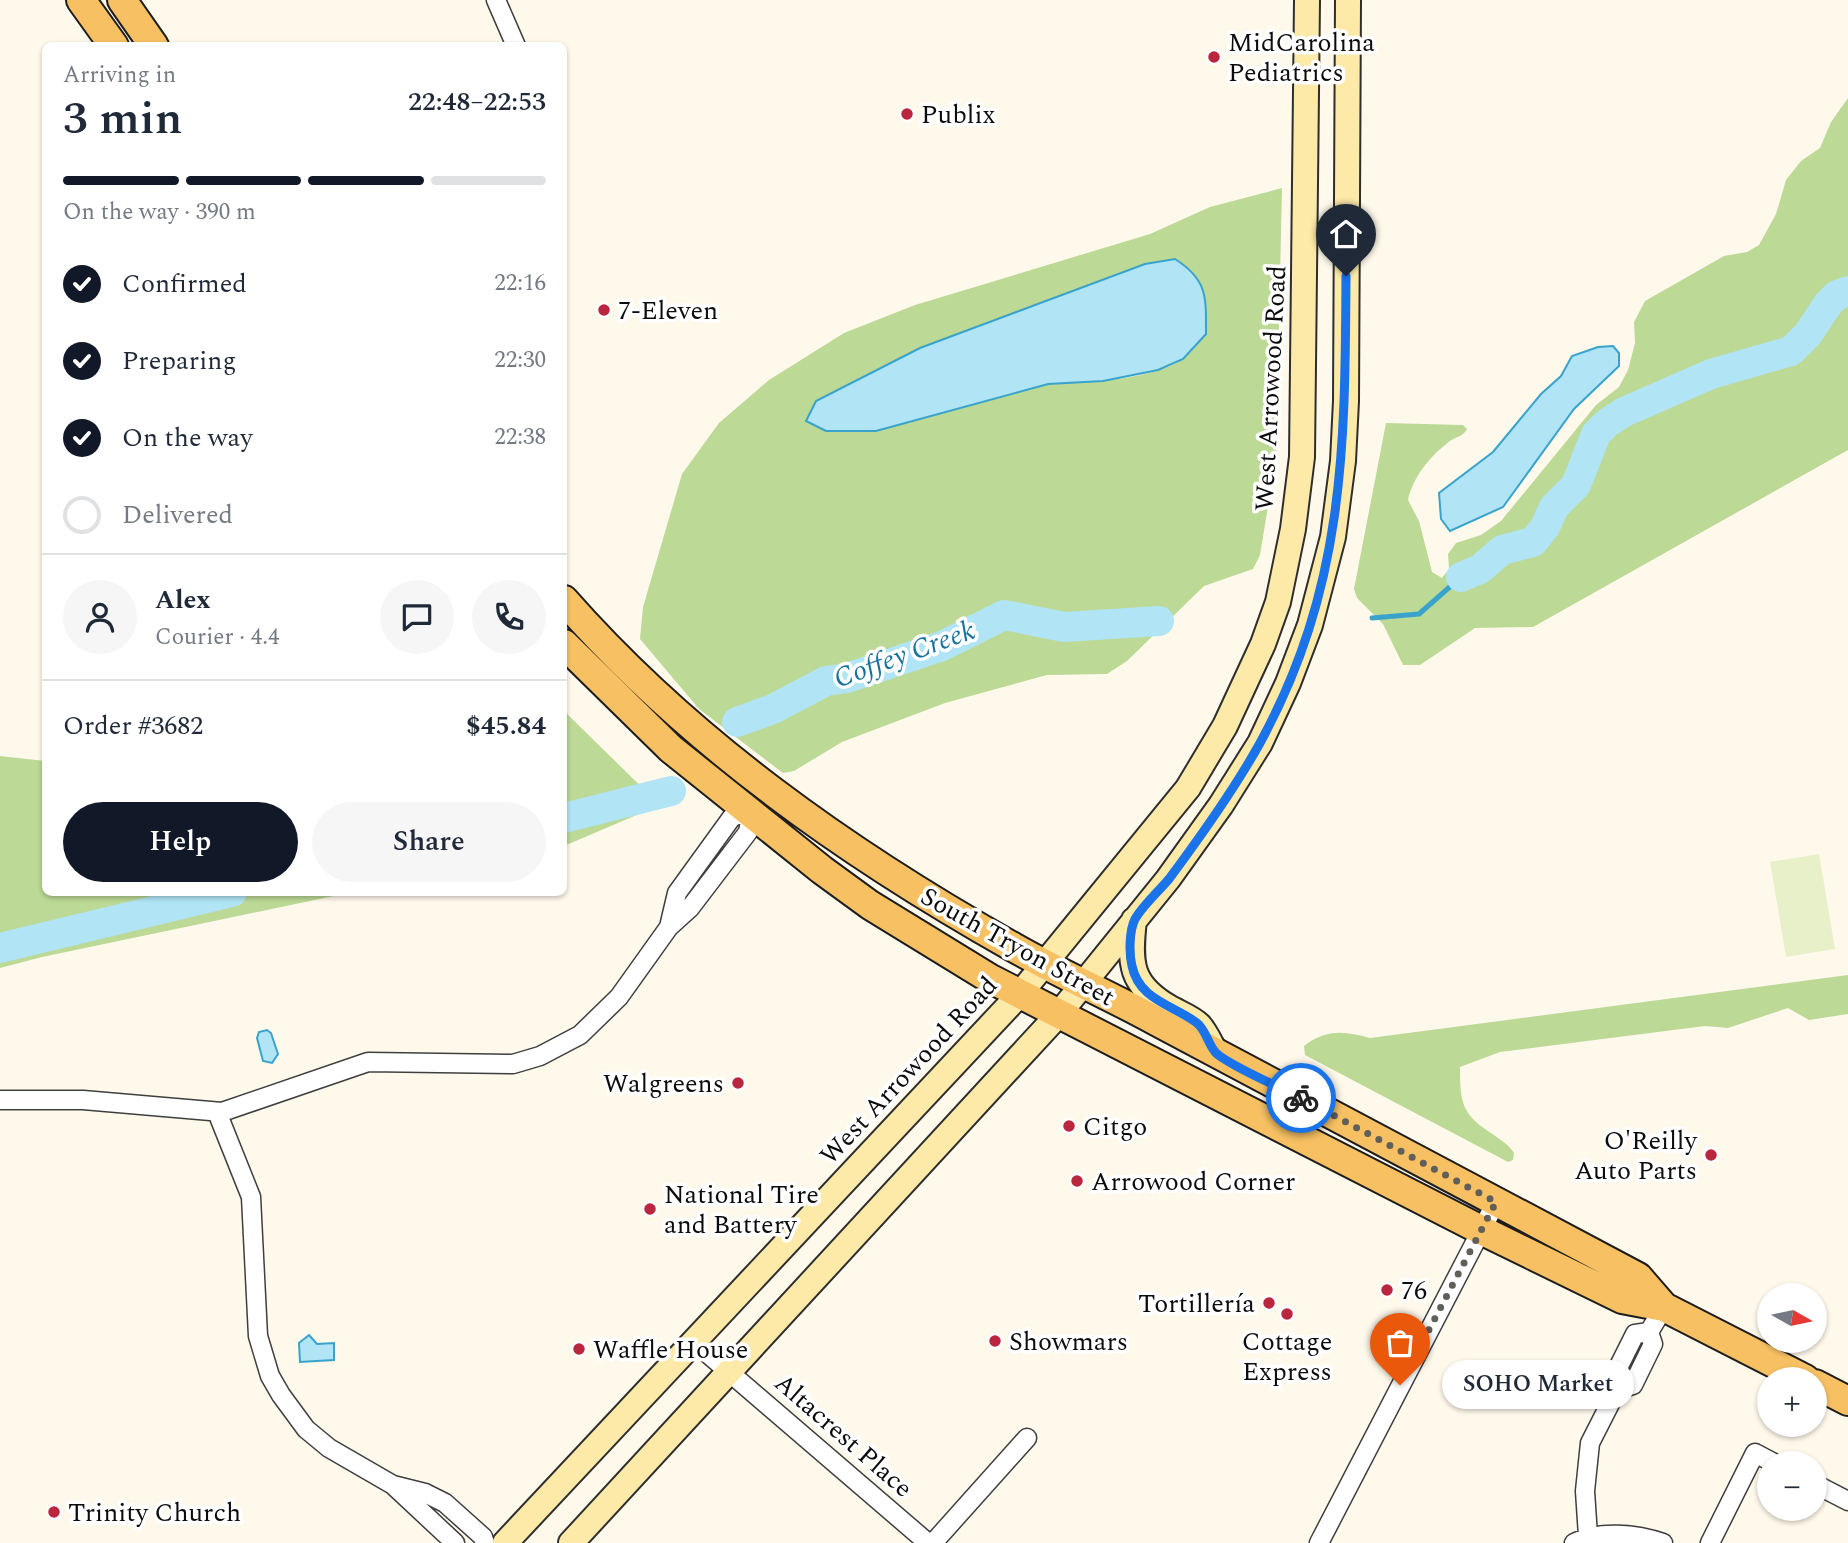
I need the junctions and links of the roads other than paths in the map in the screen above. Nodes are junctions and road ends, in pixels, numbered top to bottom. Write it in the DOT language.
graph roads {
  1 [pos="82,0"];
  2 [pos="122,0"];
  3 [pos="496,0"];
  4 [pos="1307,0"];
  5 [pos="1348,0"];
  6 [pos="111,42"];
  7 [pos="151,42"];
  8 [pos="514,42"];
  9 [pos="567,603"];
  10 [pos="567,648"];
  11 [pos="752,811"];
  12 [pos="1134,920"];
  13 [pos="1044,964"];
  14 [pos="1082,984"];
  15 [pos="1019,995"];
  16 [pos="1058,1015"];
  17 [pos="1216,1053"];
  18 [pos="0,1100"];
  19 [pos="217,1112"];
  20 [pos="1496,1202"];
  21 [pos="1481,1230"];
  22 [pos="1664,1307"];
  23 [pos="693,1341"];
  24 [pos="1782,1367"];
  25 [pos="730,1371"];
  26 [pos="1827,1390"];
  27 [pos="1848,1401"];
  28 [pos="1027,1438"];
  29 [pos="1757,1454"];
  30 [pos="393,1485"];
  31 [pos="1827,1490"];
  32 [pos="1848,1501"];
  33 [pos="1581,1539"];
  34 [pos="455,1543"];
  35 [pos="485,1543"];
  36 [pos="505,1543"];
  37 [pos="571,1543"];
  38 [pos="930,1543"];
  39 [pos="1319,1543"];
  40 [pos="1663,1543"];
  41 [pos="1710,1543"];
  1 -- 6 [label="main road"];
  2 -- 7 [label="main road"];
  3 -- 8 [label="street"];
  4 -- 13 [label="main road, West Arrowood Road"];
  5 -- 12 [label="main road"];
  9 -- 13 [label="main road, South Tryon Street"];
  10 -- 11 [label="main road, South Tryon Street"];
  11 -- 15 [label="main road, South Tryon Street"];
  11 -- 19 [label="street"];
  12 -- 14 [label="main road"];
  12 -- 17 [label="main road"];
  13 -- 14 [label="main road, South Tryon Street"];
  13 -- 15 [label="main road, West Arrowood Road"];
  14 -- 16 [label="main road"];
  14 -- 17 [label="main road, South Tryon Street"];
  15 -- 16 [label="main road, South Tryon Street"];
  15 -- 23 [label="main road, West Arrowood Road"];
  16 -- 21 [label="main road, South Tryon Street"];
  16 -- 25 [label="main road"];
  17 -- 20 [label="main road, South Tryon Street"];
  18 -- 19 [label="street"];
  19 -- 30 [label="street"];
  20 -- 21 [label="street"];
  20 -- 22 [label="main road, South Tryon Street"];
  21 -- 22 [label="main road, South Tryon Street"];
  21 -- 39 [label="street"];
  22 -- 24 [label="main road, South Tryon Street"];
  22 -- 33 [label="street"];
  23 -- 25 [label="street, Altacrest Place"];
  23 -- 36 [label="main road, West Arrowood Road"];
  25 -- 37 [label="main road"];
  25 -- 38 [label="street, Altacrest Place"];
  26 -- 27 [label="main road"];
  28 -- 38 [label="street"];
  29 -- 41 [label="street"];
  30 -- 34 [label="street"];
  30 -- 35 [label="street"];
  31 -- 32 [label="street"];
  33 -- 40 [label="street"];
}
